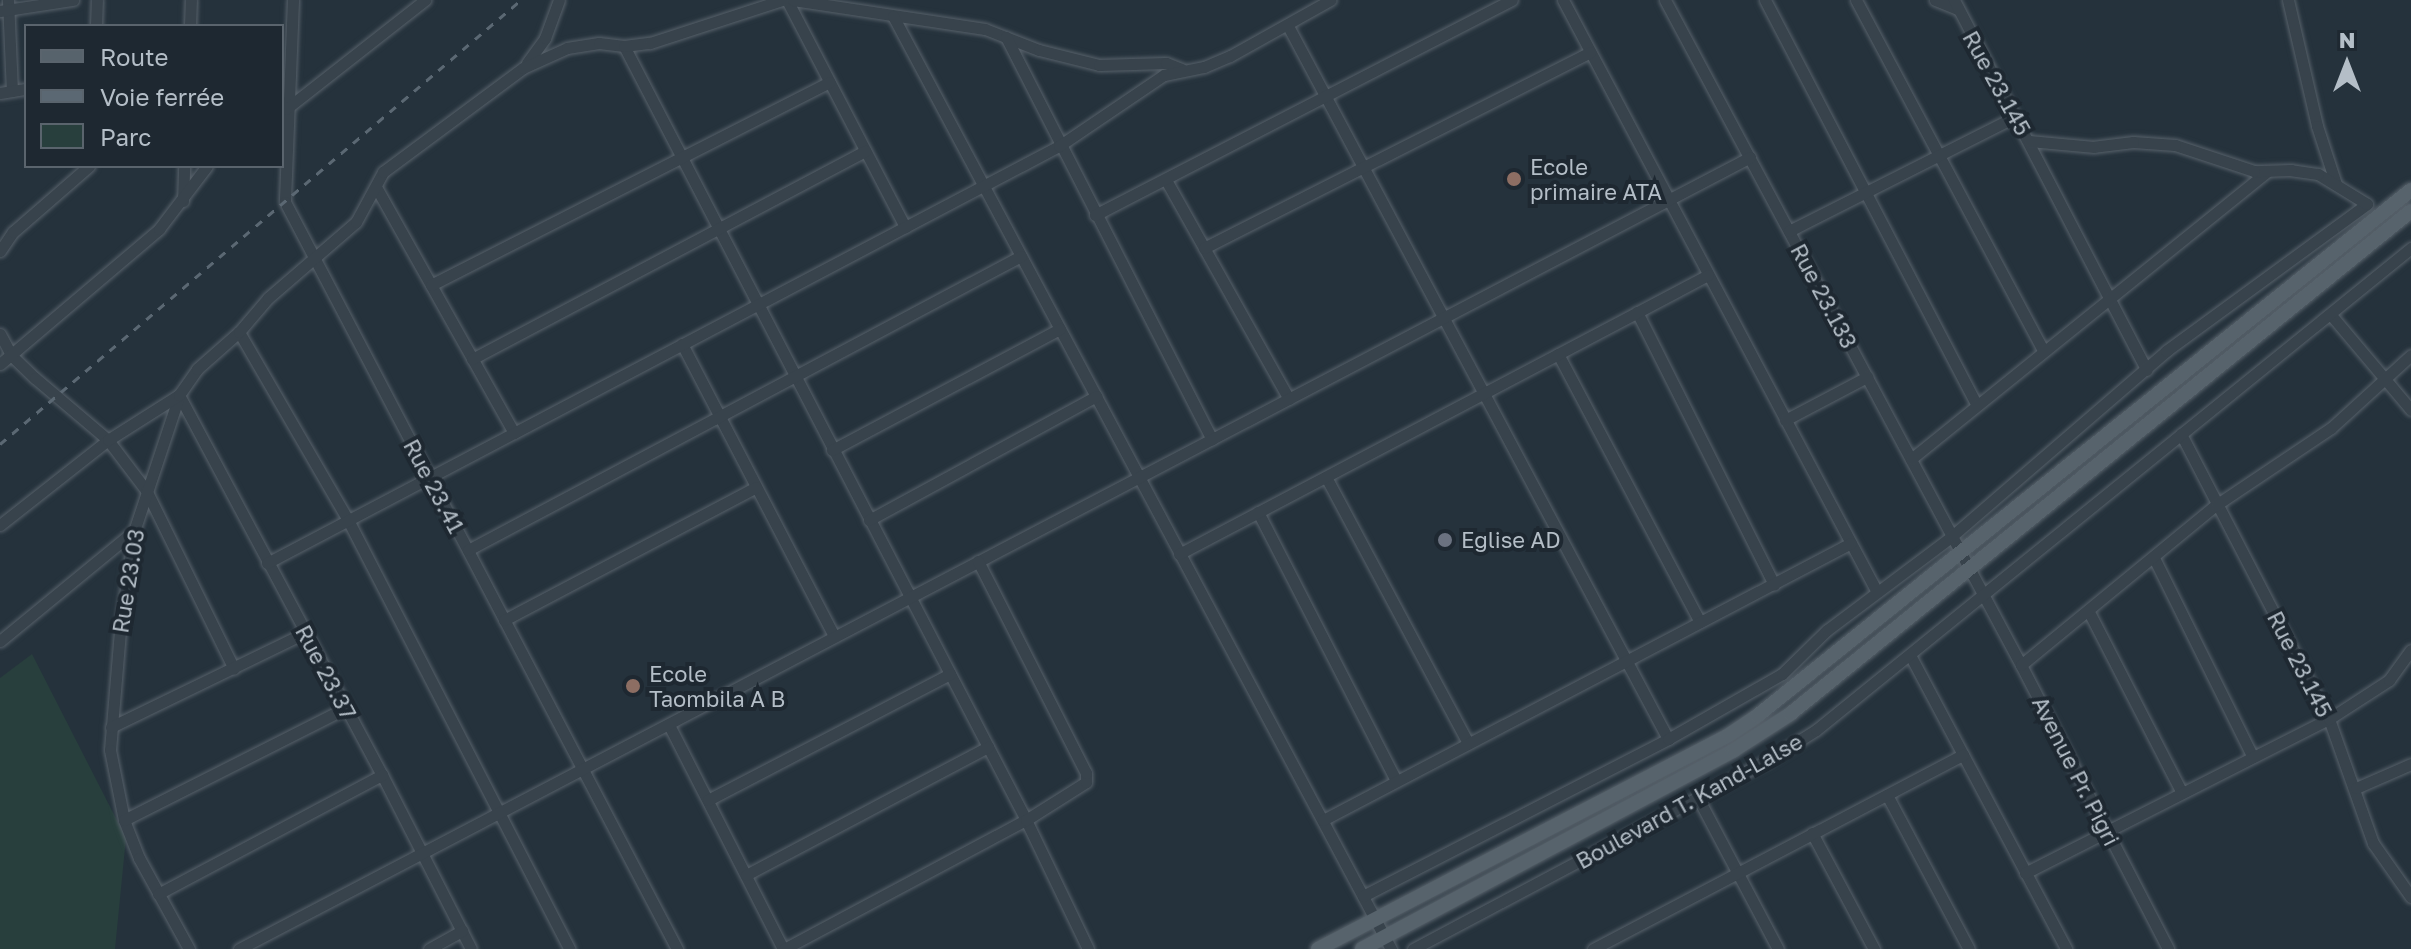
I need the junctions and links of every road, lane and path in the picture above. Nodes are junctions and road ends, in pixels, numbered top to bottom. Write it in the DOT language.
graph roads {
  1 [pos="73,0"];
  2 [pos="97,0"];
  3 [pos="191,0"];
  4 [pos="293,0"];
  5 [pos="425,0"];
  6 [pos="559,0"];
  7 [pos="787,0"];
  8 [pos="1330,0"];
  9 [pos="1512,0"];
  10 [pos="1563,0"];
  11 [pos="1665,0"];
  12 [pos="1765,0"];
  13 [pos="1856,0"];
  14 [pos="1935,0"];
  15 [pos="2288,0"];
  16 [pos="1956,4"];
  17 [pos="5,7"];
  18 [pos="893,16"];
  19 [pos="96,24"];
  20 [pos="190,24"];
  21 [pos="1288,26"];
  22 [pos="1006,37"];
  23 [pos="624,46"];
  24 [pos="1590,52"];
  25 [pos="523,68"];
  26 [pos="1183,69"];
  27 [pos="829,82"];
  28 [pos="6,92"];
  29 [pos="1326,99"];
  30 [pos="286,109"];
  31 [pos="2015,117"];
  32 [pos="2029,141"];
  33 [pos="1059,146"];
  34 [pos="865,151"];
  35 [pos="1750,157"];
  36 [pos="1937,157"];
  37 [pos="680,160"];
  38 [pos="1363,167"];
  39 [pos="87,168"];
  40 [pos="184,168"];
  41 [pos="206,168"];
  42 [pos="2267,172"];
  43 [pos="1166,180"];
  44 [pos="2336,184"];
  45 [pos="376,187"];
  46 [pos="984,187"];
  47 [pos="2411,190"];
  48 [pos="1866,193"];
  49 [pos="1668,200"];
  50 [pos="183,201"];
  51 [pos="2367,204"];
  52 [pos="2387,210"];
  53 [pos="2408,214"];
  54 [pos="1095,215"];
  55 [pos="905,227"];
  56 [pos="717,230"];
  57 [pos="1789,231"];
  58 [pos="1204,248"];
  59 [pos="2411,248"];
  60 [pos="0,251"];
  61 [pos="312,256"];
  62 [pos="1021,256"];
  63 [pos="1708,275"];
  64 [pos="431,285"];
  65 [pos="2107,299"];
  66 [pos="757,305"];
  67 [pos="1637,312"];
  68 [pos="2331,315"];
  69 [pos="1443,318"];
  70 [pos="1060,329"];
  71 [pos="239,332"];
  72 [pos="0,334"];
  73 [pos="682,344"];
  74 [pos="2043,350"];
  75 [pos="1558,354"];
  76 [pos="11,355"];
  77 [pos="2411,355"];
  78 [pos="472,359"];
  79 [pos="0,364"];
  80 [pos="2147,370"];
  81 [pos="2384,376"];
  82 [pos="794,377"];
  83 [pos="1867,377"];
  84 [pos="1483,393"];
  85 [pos="179,395"];
  86 [pos="1096,396"];
  87 [pos="1289,399"];
  88 [pos="1977,405"];
  89 [pos="2411,410"];
  90 [pos="720,417"];
  91 [pos="1785,420"];
  92 [pos="514,433"];
  93 [pos="2181,434"];
  94 [pos="1212,439"];
  95 [pos="108,440"];
  96 [pos="832,450"];
  97 [pos="1911,459"];
  98 [pos="429,477"];
  99 [pos="1326,477"];
  100 [pos="1139,478"];
  101 [pos="756,487"];
  102 [pos="146,490"];
  103 [pos="2216,505"];
  104 [pos="1258,512"];
  105 [pos="348,520"];
  106 [pos="869,520"];
  107 [pos="0,525"];
  108 [pos="134,531"];
  109 [pos="1952,536"];
  110 [pos="1851,543"];
  111 [pos="468,550"];
  112 [pos="1179,554"];
  113 [pos="1961,554"];
  114 [pos="2154,558"];
  115 [pos="978,561"];
  116 [pos="267,563"];
  117 [pos="1969,568"];
  118 [pos="1774,584"];
  119 [pos="1877,592"];
  120 [pos="1982,593"];
  121 [pos="909,598"];
  122 [pos="2089,612"];
  123 [pos="504,620"];
  124 [pos="1700,622"];
  125 [pos="305,633"];
  126 [pos="834,636"];
  127 [pos="0,641"];
  128 [pos="2411,650"];
  129 [pos="1910,655"];
  130 [pos="1626,661"];
  131 [pos="2021,665"];
  132 [pos="234,669"];
  133 [pos="950,674"];
  134 [pos="346,708"];
  135 [pos="2329,719"];
  136 [pos="669,725"];
  137 [pos="111,727"];
  138 [pos="1668,739"];
  139 [pos="1468,743"];
  140 [pos="988,747"];
  141 [pos="1963,755"];
  142 [pos="2253,757"];
  143 [pos="2411,764"];
  144 [pos="582,771"];
  145 [pos="382,775"];
  146 [pos="1396,781"];
  147 [pos="2356,788"];
  148 [pos="2182,793"];
  149 [pos="1887,795"];
  150 [pos="1698,798"];
  151 [pos="708,800"];
  152 [pos="497,814"];
  153 [pos="124,820"];
  154 [pos="1026,820"];
  155 [pos="1323,820"];
  156 [pos="2107,832"];
  157 [pos="1812,833"];
  158 [pos="421,854"];
  159 [pos="1737,871"];
  160 [pos="2025,873"];
  161 [pos="746,875"];
  162 [pos="158,894"];
  163 [pos="1363,896"];
  164 [pos="2411,897"];
  165 [pos="1376,919"];
  166 [pos="462,931"];
  167 [pos="1388,943"];
  168 [pos="189,949"];
  169 [pos="239,949"];
  170 [pos="429,949"];
  171 [pos="471,949"];
  172 [pos="569,949"];
  173 [pos="677,949"];
  174 [pos="783,949"];
  175 [pos="1088,949"];
  176 [pos="1318,949"];
  177 [pos="1362,949"];
  178 [pos="1413,949"];
  179 [pos="1593,949"];
  180 [pos="1778,949"];
  181 [pos="1874,949"];
  182 [pos="1969,949"];
  183 [pos="2066,949"];
  184 [pos="2168,949"];
  1 -- 17 [label="street"];
  2 -- 19 [label="street"];
  3 -- 20 [label="street"];
  4 -- 30 [label="street, Rue 23.41"];
  5 -- 30 [label="street"];
  6 -- 25 [label="street"];
  7 -- 18 [label="street"];
  7 -- 23 [label="street"];
  7 -- 27 [label="street"];
  8 -- 21 [label="street"];
  9 -- 29 [label="street"];
  10 -- 24 [label="street"];
  11 -- 35 [label="street, Rue 23.133"];
  12 -- 48 [label="street"];
  13 -- 36 [label="street"];
  14 -- 16 [label="street"];
  15 -- 44 [label="street"];
  16 -- 31 [label="street, Rue 23.145"];
  17 -- 28 [label="street"];
  18 -- 22 [label="street"];
  18 -- 46 [label="street"];
  21 -- 26 [label="street"];
  21 -- 29 [label="street"];
  22 -- 26 [label="street"];
  22 -- 33 [label="street"];
  23 -- 25 [label="street"];
  23 -- 37 [label="street"];
  24 -- 38 [label="street"];
  24 -- 49 [label="street"];
  25 -- 45 [label="street"];
  26 -- 33 [label="street"];
  27 -- 34 [label="street"];
  27 -- 37 [label="street"];
  29 -- 38 [label="street"];
  29 -- 43 [label="street"];
  30 -- 61 [label="street, Rue 23.41"];
  31 -- 32 [label="street, Rue 23.145"];
  31 -- 36 [label="street"];
  32 -- 42 [label="street"];
  32 -- 65 [label="street, Rue 23.145"];
  33 -- 46 [label="street"];
  33 -- 54 [label="street"];
  34 -- 55 [label="street"];
  34 -- 56 [label="street"];
  35 -- 49 [label="street"];
  35 -- 57 [label="street, Rue 23.133"];
  36 -- 48 [label="street"];
  36 -- 74 [label="street"];
  37 -- 56 [label="street"];
  37 -- 64 [label="street"];
  38 -- 58 [label="street"];
  38 -- 69 [label="street"];
  39 -- 60 [label="street"];
  40 -- 50 [label="street"];
  41 -- 50 [label="street"];
  42 -- 44 [label="street"];
  42 -- 65 [label="street"];
  43 -- 54 [label="street"];
  43 -- 58 [label="street"];
  44 -- 51 [label="street"];
  45 -- 61 [label="street"];
  45 -- 64 [label="street"];
  46 -- 55 [label="street"];
  46 -- 62 [label="street"];
  47 -- 52 [label="main road"];
  48 -- 57 [label="street"];
  48 -- 88 [label="street"];
  49 -- 63 [label="street"];
  49 -- 69 [label="street"];
  50 -- 76 [label="street"];
  51 -- 52 [label="street"];
  51 -- 80 [label="street"];
  52 -- 53 [label="street"];
  52 -- 113 [label="main road"];
  53 -- 117 [label="main road"];
  54 -- 94 [label="street"];
  55 -- 66 [label="street"];
  56 -- 66 [label="street"];
  56 -- 78 [label="street"];
  57 -- 83 [label="street, Rue 23.133"];
  58 -- 87 [label="street"];
  59 -- 68 [label="street, Boulevard T. Kand-Lalse"];
  61 -- 71 [label="street"];
  61 -- 98 [label="street, Rue 23.41"];
  62 -- 70 [label="street"];
  62 -- 82 [label="street"];
  63 -- 67 [label="street"];
  63 -- 91 [label="street"];
  64 -- 78 [label="street"];
  65 -- 74 [label="street"];
  65 -- 80 [label="street, Rue 23.145"];
  66 -- 73 [label="street"];
  66 -- 82 [label="street"];
  67 -- 75 [label="street"];
  67 -- 118 [label="street"];
  68 -- 81 [label="street"];
  68 -- 93 [label="street, Boulevard T. Kand-Lalse"];
  69 -- 84 [label="street"];
  69 -- 87 [label="street"];
  70 -- 86 [label="street"];
  70 -- 96 [label="street"];
  71 -- 85 [label="street"];
  71 -- 105 [label="street"];
  72 -- 76 [label="street"];
  73 -- 90 [label="street"];
  73 -- 92 [label="street"];
  74 -- 88 [label="street"];
  75 -- 84 [label="street"];
  75 -- 124 [label="street"];
  76 -- 79 [label="street"];
  76 -- 95 [label="street"];
  77 -- 81 [label="street"];
  78 -- 92 [label="street"];
  80 -- 109 [label="street"];
  81 -- 89 [label="street"];
  81 -- 103 [label="street"];
  82 -- 90 [label="street"];
  82 -- 96 [label="street"];
  83 -- 91 [label="street"];
  83 -- 97 [label="street, Rue 23.133"];
  84 -- 99 [label="street"];
  84 -- 130 [label="street"];
  85 -- 95 [label="street"];
  85 -- 102 [label="street, Rue 23.03"];
  85 -- 116 [label="street, Rue 23.37"];
  86 -- 100 [label="street"];
  86 -- 106 [label="street"];
  87 -- 94 [label="street"];
  88 -- 97 [label="street"];
  90 -- 101 [label="street"];
  90 -- 111 [label="street"];
  91 -- 110 [label="street"];
  92 -- 98 [label="street"];
  93 -- 103 [label="street, Rue 23.145"];
  93 -- 120 [label="street, Boulevard T. Kand-Lalse"];
  94 -- 100 [label="street"];
  95 -- 102 [label="street"];
  95 -- 107 [label="street"];
  96 -- 106 [label="street"];
  97 -- 109 [label="street, Rue 23.133"];
  98 -- 105 [label="street"];
  98 -- 111 [label="street, Rue 23.41"];
  99 -- 104 [label="street"];
  99 -- 139 [label="street"];
  100 -- 112 [label="street"];
  100 -- 115 [label="street"];
  101 -- 123 [label="street"];
  101 -- 126 [label="street"];
  102 -- 108 [label="street, Rue 23.03"];
  102 -- 132 [label="street"];
  103 -- 114 [label="street"];
  103 -- 135 [label="street, Rue 23.145"];
  104 -- 112 [label="street"];
  104 -- 146 [label="street"];
  105 -- 116 [label="street"];
  105 -- 152 [label="street"];
  106 -- 121 [label="street"];
  108 -- 127 [label="street"];
  108 -- 137 [label="street, Rue 23.03"];
  109 -- 113 [label="street, Rue 23.133"];
  109 -- 119 [label="street"];
  110 -- 118 [label="street"];
  110 -- 119 [label="street"];
  111 -- 123 [label="street, Rue 23.41"];
  112 -- 155 [label="street"];
  113 -- 117 [label="street, Rue 23.133"];
  113 -- 165 [label="main road"];
  114 -- 122 [label="street"];
  114 -- 142 [label="street"];
  115 -- 121 [label="street"];
  115 -- 154 [label="street"];
  116 -- 125 [label="street, Rue 23.37"];
  117 -- 120 [label="street, Rue 23.133"];
  117 -- 167 [label="main road"];
  118 -- 124 [label="street"];
  119 -- 138 [label="street"];
  120 -- 129 [label="street, Boulevard T. Kand-Lalse"];
  120 -- 131 [label="street, Avenue Pr. Pigri"];
  121 -- 126 [label="street"];
  121 -- 133 [label="street"];
  122 -- 131 [label="street"];
  122 -- 148 [label="street"];
  123 -- 144 [label="street, Rue 23.41"];
  124 -- 130 [label="street"];
  125 -- 132 [label="street"];
  125 -- 134 [label="street, Rue 23.37"];
  126 -- 136 [label="street"];
  128 -- 135 [label="street"];
  129 -- 141 [label="street"];
  129 -- 150 [label="street, Boulevard T. Kand-Lalse"];
  130 -- 138 [label="street"];
  130 -- 139 [label="street"];
  131 -- 156 [label="street, Avenue Pr. Pigri"];
  132 -- 137 [label="street"];
  133 -- 140 [label="street"];
  133 -- 151 [label="street"];
  134 -- 145 [label="street, Rue 23.37"];
  134 -- 153 [label="street"];
  135 -- 142 [label="street"];
  135 -- 147 [label="street, Rue 23.145"];
  136 -- 144 [label="street"];
  136 -- 151 [label="street"];
  137 -- 153 [label="street, Rue 23.03"];
  138 -- 163 [label="street"];
  139 -- 146 [label="street"];
  140 -- 154 [label="street"];
  140 -- 161 [label="street"];
  141 -- 149 [label="street"];
  141 -- 160 [label="street"];
  142 -- 148 [label="street"];
  143 -- 147 [label="street"];
  144 -- 152 [label="street"];
  144 -- 173 [label="street, Rue 23.41"];
  145 -- 158 [label="street, Rue 23.37"];
  145 -- 162 [label="street"];
  146 -- 155 [label="street"];
  147 -- 164 [label="street, Rue 23.145"];
  148 -- 156 [label="street"];
  149 -- 157 [label="street"];
  149 -- 182 [label="street"];
  150 -- 159 [label="street"];
  150 -- 178 [label="street, Boulevard T. Kand-Lalse"];
  151 -- 161 [label="street"];
  152 -- 158 [label="street"];
  152 -- 172 [label="street"];
  153 -- 162 [label="street, Rue 23.03"];
  154 -- 174 [label="street"];
  154 -- 175 [label="street"];
  155 -- 163 [label="street"];
  156 -- 160 [label="street"];
  156 -- 184 [label="street, Avenue Pr. Pigri"];
  157 -- 159 [label="street"];
  157 -- 181 [label="street"];
  158 -- 166 [label="street, Rue 23.37"];
  158 -- 169 [label="street"];
  159 -- 179 [label="street"];
  159 -- 180 [label="street"];
  160 -- 183 [label="street"];
  161 -- 174 [label="street"];
  162 -- 168 [label="street, Rue 23.03"];
  163 -- 165 [label="street"];
  165 -- 167 [label="street"];
  165 -- 176 [label="main road"];
  166 -- 170 [label="street"];
  166 -- 171 [label="street, Rue 23.37"];
  167 -- 177 [label="main road"];
}
